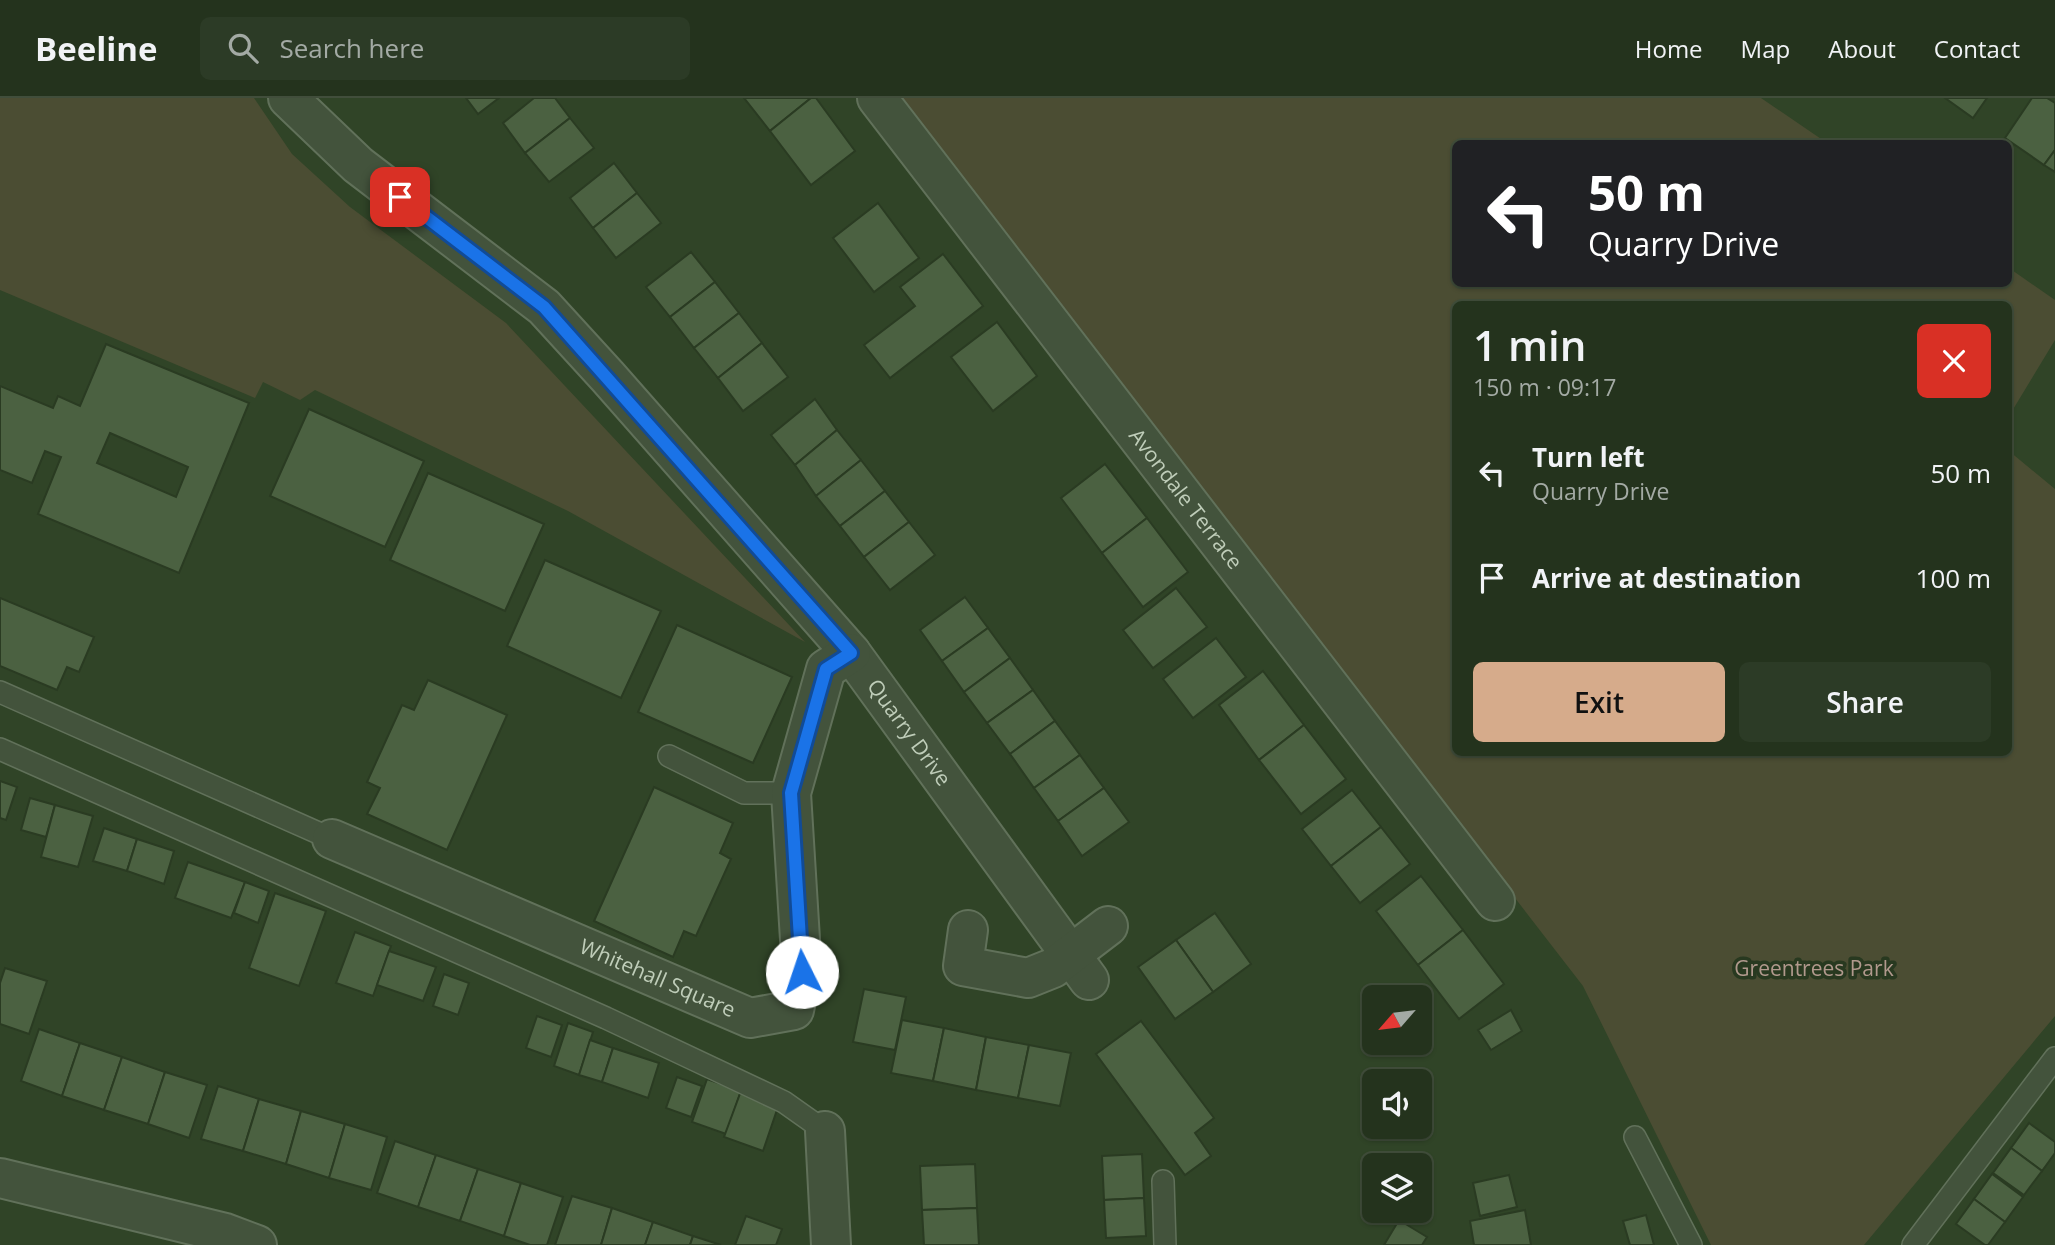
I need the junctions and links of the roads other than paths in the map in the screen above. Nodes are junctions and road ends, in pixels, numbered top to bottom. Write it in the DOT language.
graph roads {
  1 [pos="288,98"];
  2 [pos="877,98"];
  3 [pos="851,653"];
  4 [pos="0,692"];
  5 [pos="0,749"];
  6 [pos="669,756"];
  7 [pos="791,793"];
  8 [pos="332,839"];
  9 [pos="1495,901"];
  10 [pos="1108,926"];
  11 [pos="968,930"];
  12 [pos="1080,967"];
  13 [pos="2055,1058"];
  14 [pos="825,1131"];
  15 [pos="1636,1137"];
  16 [pos="4,1172"];
  17 [pos="1163,1181"];
  18 [pos="156,1230"];
  19 [pos="257,1245"];
  20 [pos="831,1245"];
  21 [pos="1165,1245"];
  22 [pos="1691,1245"];
  23 [pos="1913,1245"];
  1 -- 3 [label="street, Quarry Drive"];
  2 -- 9 [label="street, Avondale Terrace"];
  3 -- 7 [label="street, Whitehall Square"];
  3 -- 12 [label="street, Quarry Drive"];
  4 -- 8 [label="lane"];
  5 -- 14 [label="lane"];
  6 -- 7 [label="lane"];
  7 -- 8 [label="street, Whitehall Square"];
  10 -- 12 [label="street"];
  11 -- 12 [label="street"];
  13 -- 23 [label="lane"];
  14 -- 20 [label="street"];
  15 -- 22 [label="lane"];
  16 -- 18 [label="street"];
  17 -- 21 [label="lane"];
  18 -- 19 [label="street"];
}
